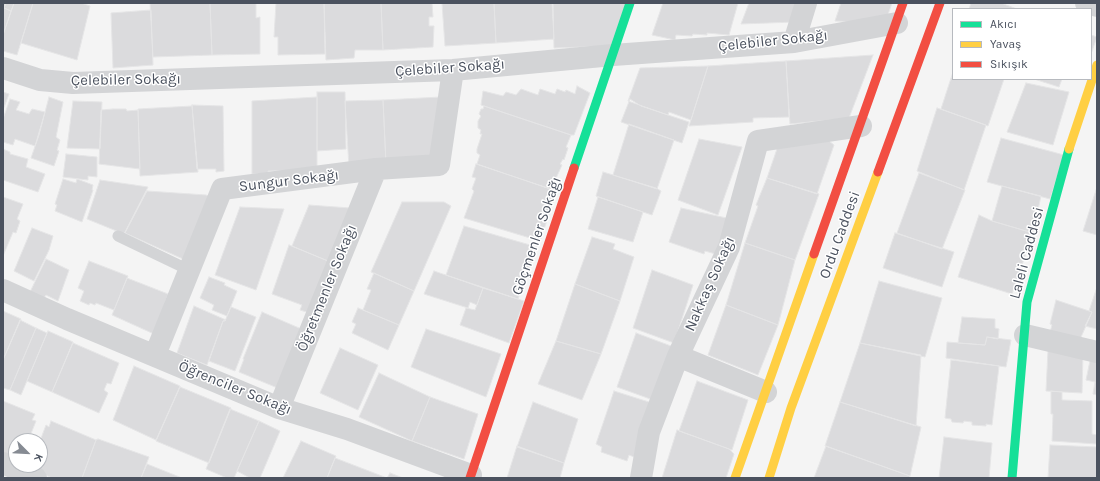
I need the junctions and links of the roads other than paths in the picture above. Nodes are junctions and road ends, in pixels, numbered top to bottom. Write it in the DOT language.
graph roads {
  1 [pos="630,3"];
  2 [pos="806,3"];
  3 [pos="940,3"];
  4 [pos="1086,3"];
  5 [pos="1097,6"];
  6 [pos="900,13"];
  7 [pos="794,42"];
  8 [pos="613,55"];
  9 [pos="1097,65"];
  10 [pos="3,68"];
  11 [pos="453,70"];
  12 [pos="861,126"];
  13 [pos="376,169"];
  14 [pos="118,236"];
  15 [pos="190,270"];
  16 [pos="3,290"];
  17 [pos="1025,335"];
  18 [pos="1097,352"];
  19 [pos="155,355"];
  20 [pos="678,356"];
  21 [pos="766,392"];
  22 [pos="279,408"];
  23 [pos="3,463"];
  24 [pos="470,476"];
  25 [pos="36,478"];
  26 [pos="641,478"];
  27 [pos="735,478"];
  28 [pos="769,478"];
  29 [pos="1012,478"];
  1 -- 8 [label="main road, Göçmenler Sokağı"];
  2 -- 7 [label="street"];
  3 -- 28 [label="main road, Ordu Caddesi"];
  4 -- 5 [label="street"];
  6 -- 7 [label="street, Çelebiler Sokağı"];
  6 -- 12 [label="main road, Ordu Caddesi"];
  7 -- 8 [label="street, Çelebiler Sokağı"];
  8 -- 11 [label="street, Çelebiler Sokağı"];
  8 -- 24 [label="main road, Göçmenler Sokağı"];
  9 -- 17 [label="main road, Laleli Caddesi"];
  10 -- 11 [label="street, Çelebiler Sokağı"];
  11 -- 13 [label="street, Sungur Sokağı"];
  12 -- 20 [label="street, Nakkaş Sokağı"];
  12 -- 21 [label="main road, Ordu Caddesi"];
  13 -- 15 [label="street, Sungur Sokağı"];
  13 -- 22 [label="street, Öğretmenler Sokağı"];
  14 -- 15 [label="lane"];
  15 -- 19 [label="street, Sungur Sokağı"];
  16 -- 19 [label="street, Öğrenciler Sokağı"];
  17 -- 18 [label="street"];
  17 -- 29 [label="main road, Laleli Caddesi"];
  19 -- 22 [label="street, Öğrenciler Sokağı"];
  20 -- 21 [label="street"];
  20 -- 26 [label="street, Nakkaş Sokağı"];
  21 -- 27 [label="main road, Ordu Caddesi"];
  22 -- 24 [label="street, Öğrenciler Sokağı"];
  23 -- 25 [label="street"];
}
